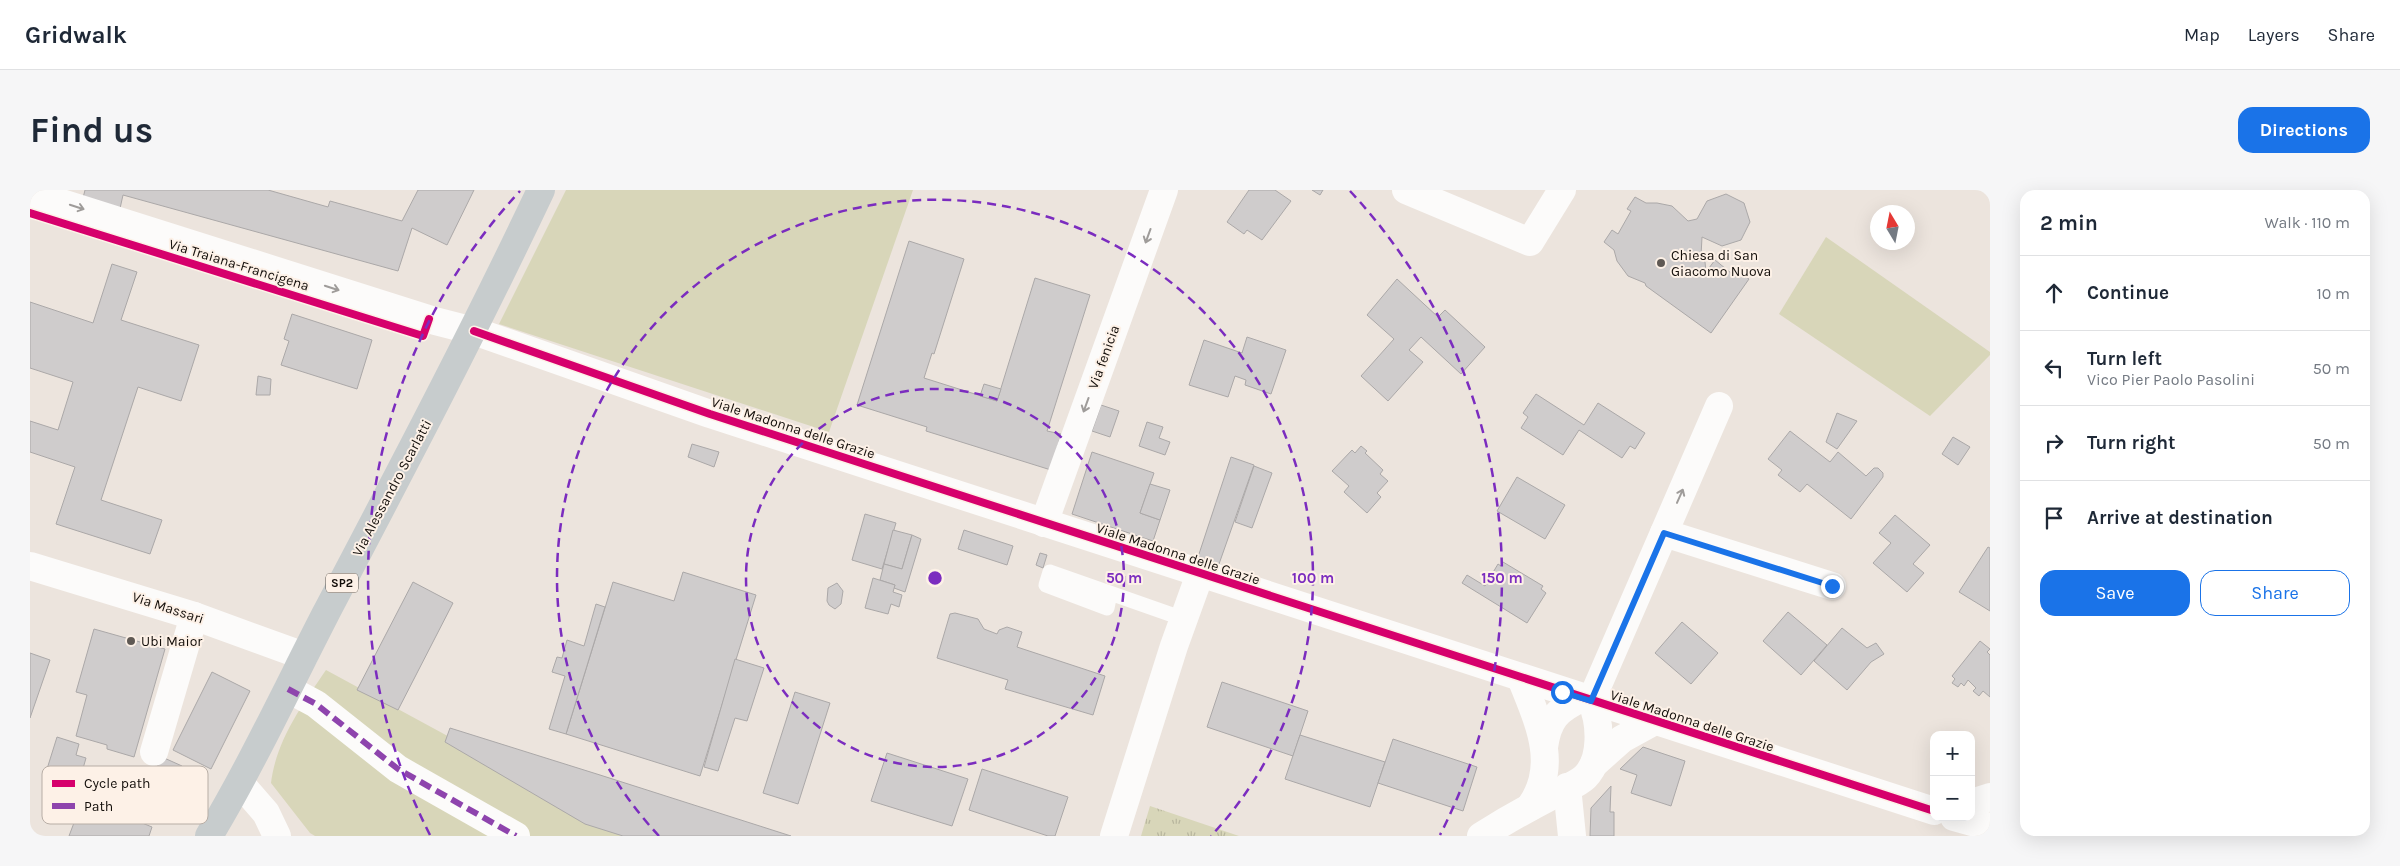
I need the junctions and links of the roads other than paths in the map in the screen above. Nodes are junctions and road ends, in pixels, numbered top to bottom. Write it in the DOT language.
graph roads {
  1 [pos="541,190"];
  2 [pos="1164,190"];
  3 [pos="1406,190"];
  4 [pos="1562,190"];
  5 [pos="42,194"];
  6 [pos="474,331"];
  7 [pos="1719,406"];
  8 [pos="1044,523"];
  9 [pos="1664,533"];
  10 [pos="30,566"];
  11 [pos="1200,574"];
  12 [pos="1832,586"];
  13 [pos="1110,594"];
  14 [pos="194,616"];
  15 [pos="1184,619"];
  16 [pos="304,656"];
  17 [pos="1521,678"];
  18 [pos="288,689"];
  19 [pos="1586,700"];
  20 [pos="1653,722"];
  21 [pos="1544,747"];
  22 [pos="154,752"];
  23 [pos="1594,764"];
  24 [pos="240,783"];
  25 [pos="1567,787"];
  26 [pos="1990,797"];
  27 [pos="1975,802"];
  28 [pos="1530,807"];
  29 [pos="1930,811"];
  30 [pos="1968,821"];
  31 [pos="1990,827"];
  32 [pos="209,836"];
  33 [pos="277,836"];
  34 [pos="516,836"];
  35 [pos="1114,836"];
  36 [pos="1481,836"];
  37 [pos="1572,836"];
  1 -- 6 [label="main road, Via Alessandro Scarlatti / SP2"];
  2 -- 8 [label="street, Via fenicia, one-way"];
  3 -- 4 [label="street"];
  5 -- 6 [label="street, Viale Madonna delle Grazie, one-way"];
  6 -- 8 [label="street, Viale Madonna delle Grazie"];
  6 -- 16 [label="main road, Via Alessandro Scarlatti / SP2"];
  9 -- 7 [label="street, one-way"];
  8 -- 11 [label="street, Viale Madonna delle Grazie"];
  9 -- 12 [label="street"];
  9 -- 19 [label="street"];
  10 -- 14 [label="street, Via Massari"];
  11 -- 15 [label="street"];
  11 -- 17 [label="street, Viale Madonna delle Grazie"];
  13 -- 15 [label="lane"];
  14 -- 16 [label="street, Via Massari"];
  14 -- 22 [label="street"];
  15 -- 35 [label="street"];
  16 -- 18 [label="main road, Via Alessandro Scarlatti / SP2"];
  17 -- 19 [label="street, Viale Madonna delle Grazie"];
  17 -- 21 [label="street"];
  18 -- 24 [label="main road, Via Alessandro Scarlatti / SP2"];
  18 -- 34 [label="street"];
  19 -- 20 [label="street, Viale Madonna delle Grazie"];
  19 -- 21 [label="street"];
  19 -- 23 [label="street"];
  20 -- 23 [label="street"];
  20 -- 29 [label="street, Viale Madonna delle Grazie"];
  21 -- 28 [label="street"];
  23 -- 25 [label="street"];
  24 -- 32 [label="main road, Via Alessandro Scarlatti / SP2"];
  24 -- 33 [label="street"];
  25 -- 28 [label="street"];
  25 -- 37 [label="street"];
  26 -- 27 [label="street"];
  28 -- 36 [label="street"];
  30 -- 31 [label="street"];
}
